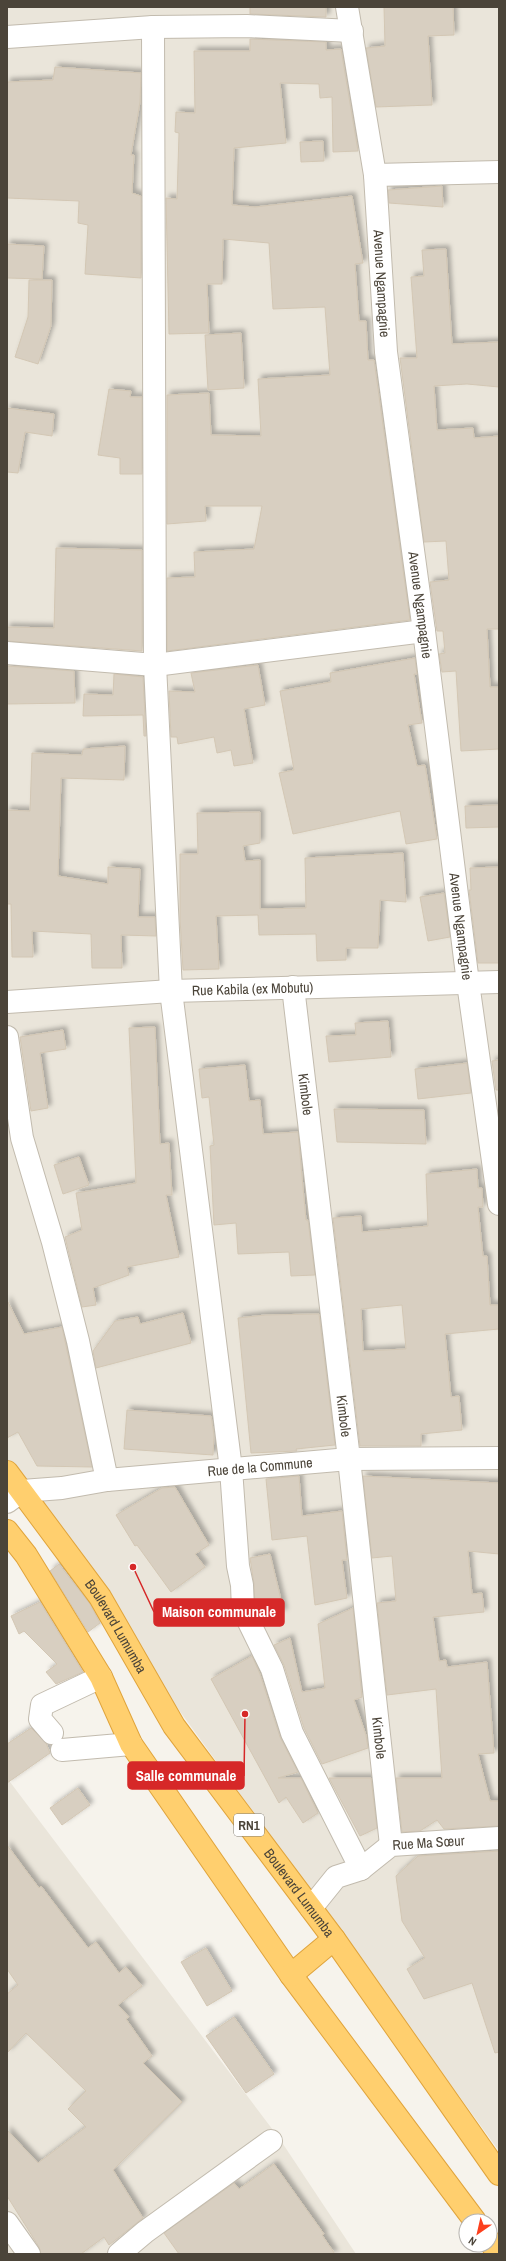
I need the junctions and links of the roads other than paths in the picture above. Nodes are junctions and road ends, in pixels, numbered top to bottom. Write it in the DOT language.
graph roads {
  1 [pos="347,7"];
  2 [pos="153,27"];
  3 [pos="352,31"];
  4 [pos="7,37"];
  5 [pos="499,172"];
  6 [pos="375,175"];
  7 [pos="424,631"];
  8 [pos="7,653"];
  9 [pos="155,665"];
  10 [pos="499,982"];
  11 [pos="468,983"];
  12 [pos="293,987"];
  13 [pos="171,991"];
  14 [pos="7,1002"];
  15 [pos="7,1037"];
  16 [pos="499,1204"];
  17 [pos="499,1458"];
  18 [pos="349,1459"];
  19 [pos="231,1469"];
  20 [pos="7,1472"];
  21 [pos="107,1480"];
  22 [pos="14,1496"];
  23 [pos="7,1530"];
  24 [pos="101,1677"];
  25 [pos="131,1744"];
  26 [pos="499,1838"];
  27 [pos="390,1845"];
  28 [pos="361,1869"];
  29 [pos="311,1908"];
  30 [pos="334,1939"];
  31 [pos="291,1975"];
  32 [pos="271,2141"];
  33 [pos="499,2174"];
  34 [pos="469,2213"];
  35 [pos="7,2223"];
  36 [pos="29,2254"];
  37 [pos="119,2254"];
  1 -- 3 [label="street, Avenue Ngampagnie"];
  2 -- 3 [label="street"];
  2 -- 4 [label="street"];
  2 -- 9 [label="street"];
  3 -- 6 [label="street, Avenue Ngampagnie"];
  5 -- 6 [label="street"];
  6 -- 7 [label="street, Avenue Ngampagnie"];
  7 -- 9 [label="street"];
  7 -- 11 [label="street, Avenue Ngampagnie"];
  8 -- 9 [label="street"];
  9 -- 13 [label="street"];
  10 -- 11 [label="street, Rue Kabila (ex Mobutu)"];
  11 -- 12 [label="street, Rue Kabila (ex Mobutu)"];
  11 -- 16 [label="street, Avenue Ngampagnie"];
  12 -- 13 [label="street, Rue Kabila (ex Mobutu)"];
  12 -- 18 [label="street, Kimbole"];
  13 -- 14 [label="street, Rue Kabila (ex Mobutu)"];
  13 -- 19 [label="street"];
  15 -- 21 [label="street"];
  17 -- 18 [label="street, Rue de la Commune"];
  18 -- 19 [label="street, Rue de la Commune"];
  18 -- 27 [label="street, Kimbole"];
  19 -- 21 [label="street, Rue de la Commune"];
  19 -- 28 [label="street"];
  20 -- 22 [label="highway, Boulevard Lumumba / RN1"];
  21 -- 22 [label="street, Rue de la Commune"];
  22 -- 29 [label="highway, Boulevard Lumumba / RN1"];
  23 -- 24 [label="highway"];
  24 -- 25 [label="highway"];
  24 -- 25 [label="street"];
  25 -- 31 [label="highway"];
  26 -- 27 [label="street, Rue Ma Sœur"];
  27 -- 28 [label="street, Rue Ma Sœur"];
  28 -- 29 [label="street, Rue Ma Sœur"];
  29 -- 30 [label="highway, Boulevard Lumumba / RN1"];
  30 -- 31 [label="highway"];
  30 -- 33 [label="highway, Boulevard Lumumba / RN1"];
  31 -- 34 [label="highway"];
  32 -- 37 [label="street"];
  35 -- 36 [label="street"];
}
